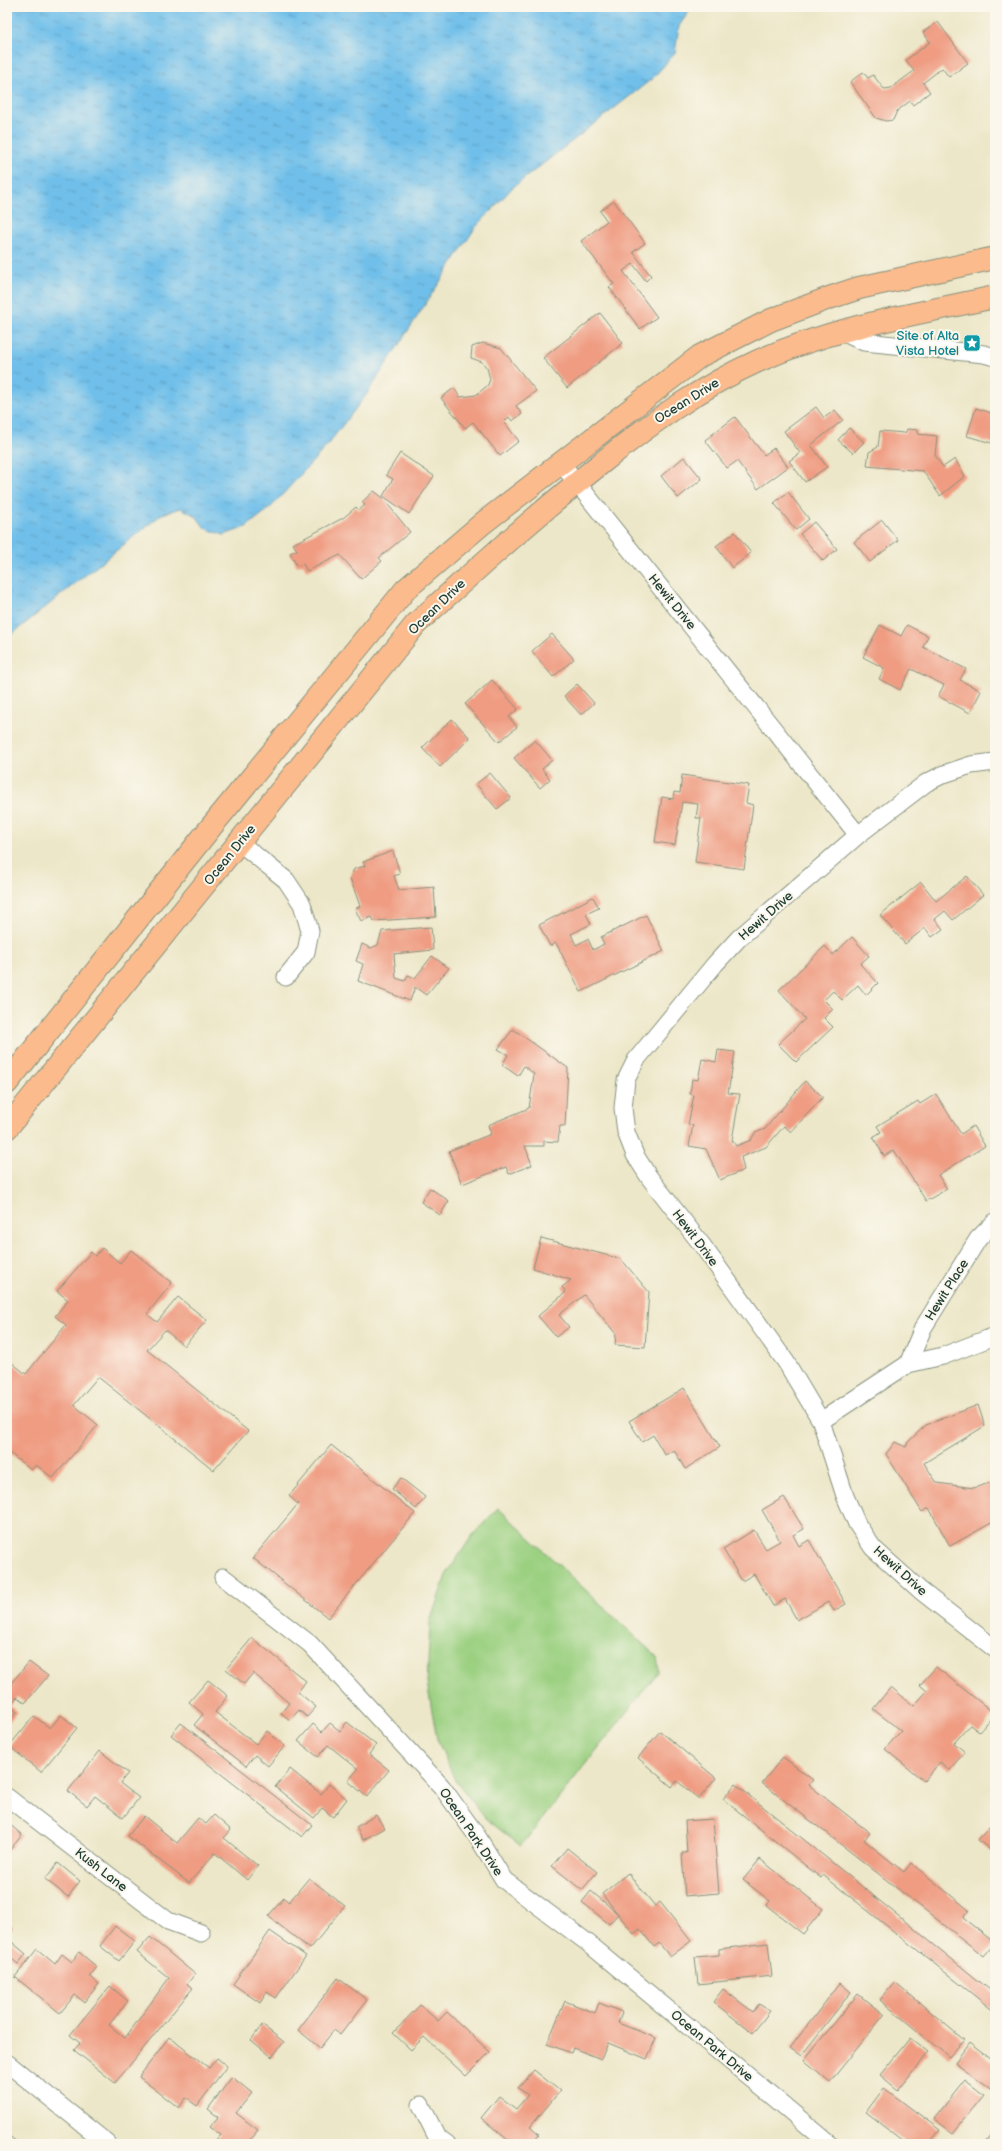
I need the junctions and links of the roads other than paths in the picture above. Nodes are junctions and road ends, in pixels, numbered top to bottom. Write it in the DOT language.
graph roads {
  1 [pos="995,258"];
  2 [pos="995,297"];
  3 [pos="829,298"];
  4 [pos="840,331"];
  5 [pos="995,357"];
  6 [pos="561,463"];
  7 [pos="576,484"];
  8 [pos="995,762"];
  9 [pos="858,835"];
  10 [pos="240,843"];
  11 [pos="286,977"];
  12 [pos="7,1083"];
  13 [pos="7,1128"];
  14 [pos="995,1222"];
  15 [pos="995,1336"];
  16 [pos="908,1364"];
  17 [pos="821,1421"];
  18 [pos="223,1577"];
  19 [pos="995,1649"];
  20 [pos="7,1797"];
  21 [pos="200,1933"];
  22 [pos="7,2064"];
  23 [pos="420,2105"];
  24 [pos="108,2144"];
  25 [pos="447,2144"];
  26 [pos="830,2144"];
  1 -- 3 [label="main road, Ocean Drive"];
  2 -- 4 [label="main road, Ocean Drive"];
  3 -- 4 [label="main road"];
  3 -- 6 [label="main road, Ocean Drive"];
  4 -- 5 [label="street"];
  4 -- 7 [label="main road, Ocean Drive"];
  6 -- 7 [label="street, Hewit Drive"];
  6 -- 12 [label="main road, Ocean Drive"];
  7 -- 9 [label="street, Hewit Drive"];
  7 -- 10 [label="main road, Ocean Drive"];
  8 -- 9 [label="street, Hewit Drive"];
  9 -- 17 [label="street, Hewit Drive"];
  10 -- 11 [label="street"];
  10 -- 13 [label="main road, Ocean Drive"];
  14 -- 16 [label="street, Hewit Place"];
  15 -- 16 [label="street"];
  16 -- 17 [label="street"];
  17 -- 19 [label="street, Hewit Drive"];
  18 -- 26 [label="street, Ocean Park Drive"];
  20 -- 21 [label="street, Kush Lane"];
  22 -- 24 [label="street"];
  23 -- 25 [label="street"];
}
